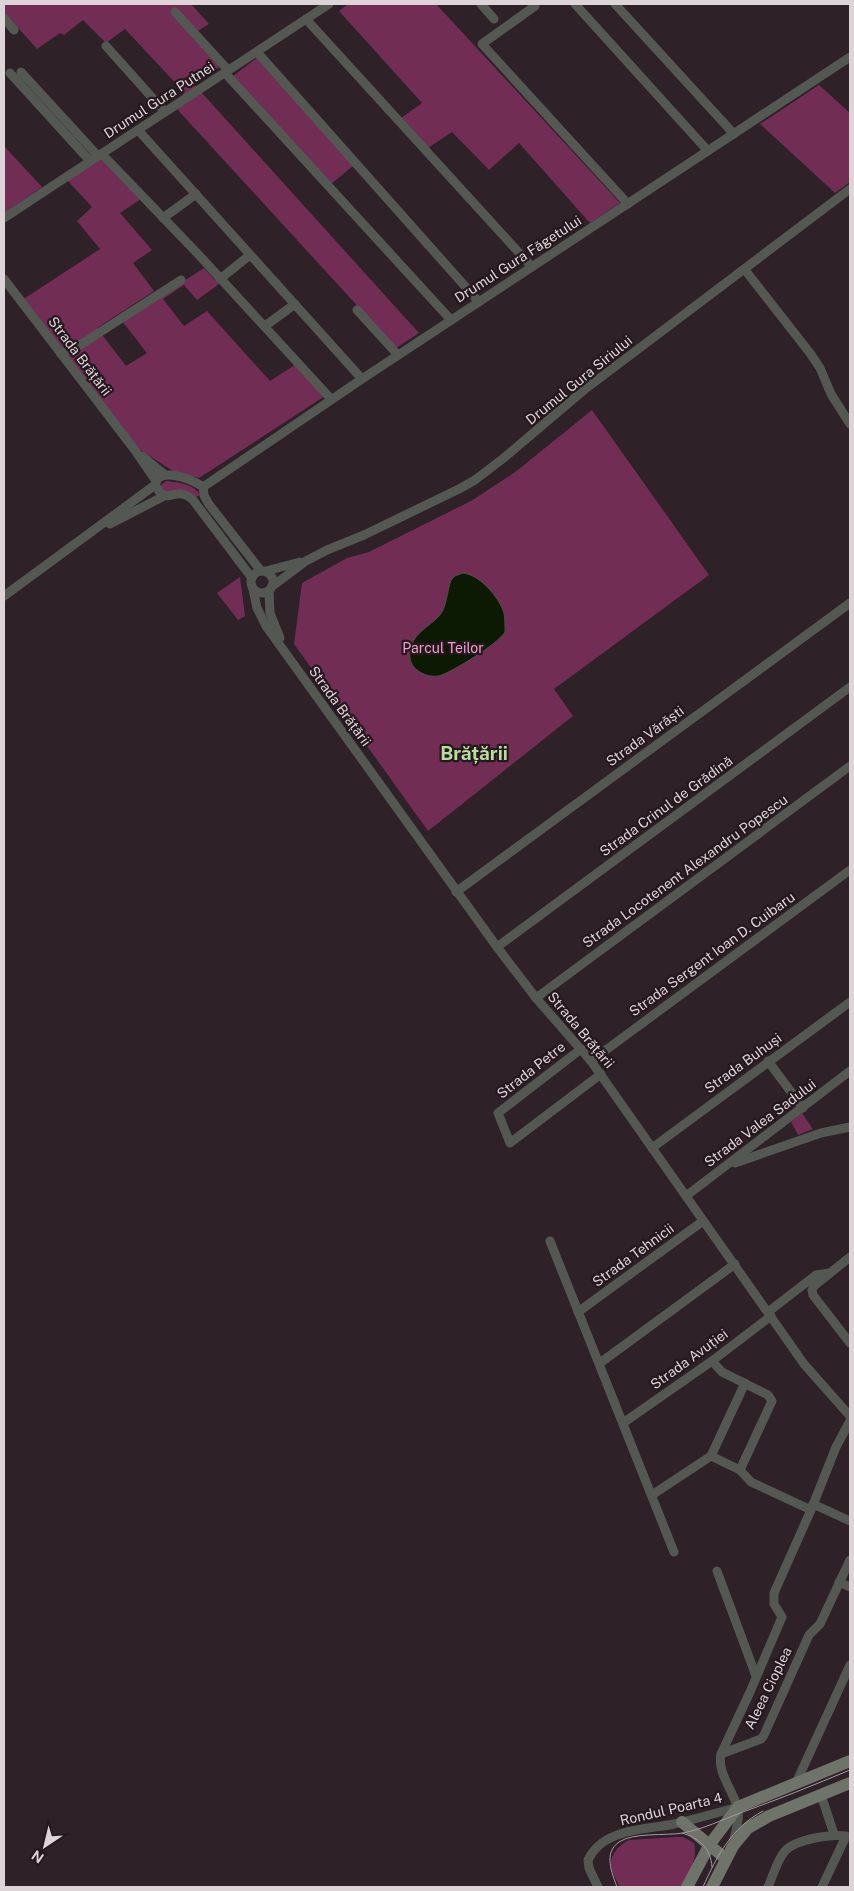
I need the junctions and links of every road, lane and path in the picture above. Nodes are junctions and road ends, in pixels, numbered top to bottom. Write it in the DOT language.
graph roads {
  1 [pos="329,4"];
  2 [pos="481,4"];
  3 [pos="576,4"];
  4 [pos="615,4"];
  5 [pos="534,6"];
  6 [pos="175,12"];
  7 [pos="4,18"];
  8 [pos="306,19"];
  9 [pos="494,19"];
  10 [pos="14,30"];
  11 [pos="106,46"];
  12 [pos="257,52"];
  13 [pos="850,57"];
  14 [pos="21,72"];
  15 [pos="226,72"];
  16 [pos="10,73"];
  17 [pos="165,112"];
  18 [pos="138,130"];
  19 [pos="734,134"];
  20 [pos="708,151"];
  21 [pos="100,155"];
  22 [pos="90,161"];
  23 [pos="850,189"];
  24 [pos="196,194"];
  25 [pos="628,204"];
  26 [pos="4,218"];
  27 [pos="163,218"];
  28 [pos="250,255"];
  29 [pos="532,267"];
  30 [pos="745,270"];
  31 [pos="4,279"];
  32 [pos="220,279"];
  33 [pos="181,280"];
  34 [pos="478,302"];
  35 [pos="295,304"];
  36 [pos="357,310"];
  37 [pos="451,320"];
  38 [pos="265,326"];
  39 [pos="60,354"];
  40 [pos="398,355"];
  41 [pos="362,379"];
  42 [pos="331,399"];
  43 [pos="850,424"];
  44 [pos="134,449"];
  45 [pos="165,474"];
  46 [pos="156,483"];
  47 [pos="204,491"];
  48 [pos="164,496"];
  49 [pos="193,500"];
  50 [pos="84,538"];
  51 [pos="306,561"];
  52 [pos="264,571"];
  53 [pos="252,578"];
  54 [pos="271,588"];
  55 [pos="254,589"];
  56 [pos="4,596"];
  57 [pos="850,602"];
  58 [pos="291,661"];
  59 [pos="850,687"];
  60 [pos="850,766"];
  61 [pos="850,870"];
  62 [pos="456,892"];
  63 [pos="497,947"];
  64 [pos="536,998"];
  65 [pos="850,1002"];
  66 [pos="581,1048"];
  67 [pos="591,1061"];
  68 [pos="768,1061"];
  69 [pos="850,1072"];
  70 [pos="600,1074"];
  71 [pos="803,1108"];
  72 [pos="850,1127"];
  73 [pos="652,1148"];
  74 [pos="728,1165"];
  75 [pos="686,1196"];
  76 [pos="704,1220"];
  77 [pos="550,1241"];
  78 [pos="850,1257"];
  79 [pos="734,1264"];
  80 [pos="830,1273"];
  81 [pos="578,1312"];
  82 [pos="770,1314"];
  83 [pos="850,1343"];
  84 [pos="712,1361"];
  85 [pos="600,1363"];
  86 [pos="745,1384"];
  87 [pos="850,1416"];
  88 [pos="850,1421"];
  89 [pos="623,1423"];
  90 [pos="711,1456"];
  91 [pos="740,1470"];
  92 [pos="652,1495"];
  93 [pos="812,1507"];
  94 [pos="850,1521"];
  95 [pos="674,1552"];
  96 [pos="850,1560"];
  97 [pos="717,1571"];
  98 [pos="839,1582"];
  99 [pos="850,1587"];
  100 [pos="850,1665"];
  101 [pos="756,1676"];
  102 [pos="721,1754"];
  103 [pos="850,1761"];
  104 [pos="796,1783"];
  105 [pos="850,1783"];
  106 [pos="821,1795"];
  107 [pos="738,1807"];
  108 [pos="682,1822"];
  109 [pos="834,1834"];
  110 [pos="710,1844"];
  111 [pos="733,1846"];
  112 [pos="726,1858"];
  113 [pos="598,1887"];
  114 [pos="687,1887"];
  115 [pos="712,1887"];
  116 [pos="768,1887"];
  117 [pos="822,1887"];
  1 -- 8 [label="street, Drumul Gura Putnei"];
  2 -- 9 [label="street"];
  3 -- 20 [label="street"];
  4 -- 19 [label="street"];
  5 -- 25 [label="street"];
  6 -- 15 [label="street"];
  7 -- 10 [label="street"];
  8 -- 12 [label="street, Drumul Gura Putnei"];
  8 -- 29 [label="street"];
  11 -- 17 [label="street"];
  12 -- 15 [label="street, Drumul Gura Putnei"];
  12 -- 34 [label="street"];
  13 -- 19 [label="street, Drumul Gura Făgetului"];
  14 -- 21 [label="street"];
  15 -- 17 [label="street, Drumul Gura Putnei"];
  15 -- 37 [label="street"];
  16 -- 22 [label="street"];
  17 -- 18 [label="street, Drumul Gura Putnei"];
  18 -- 21 [label="street, Drumul Gura Putnei"];
  18 -- 24 [label="street"];
  19 -- 20 [label="street, Drumul Gura Făgetului"];
  20 -- 25 [label="street, Drumul Gura Făgetului"];
  21 -- 22 [label="street, Drumul Gura Putnei"];
  21 -- 27 [label="street"];
  22 -- 26 [label="street, Drumul Gura Putnei"];
  23 -- 30 [label="street, Drumul Gura Siriului"];
  24 -- 27 [label="street"];
  24 -- 28 [label="street"];
  25 -- 29 [label="street, Drumul Gura Făgetului"];
  27 -- 32 [label="street"];
  28 -- 32 [label="street"];
  28 -- 35 [label="street"];
  29 -- 34 [label="street, Drumul Gura Făgetului"];
  30 -- 43 [label="street"];
  30 -- 51 [label="street, Drumul Gura Siriului"];
  31 -- 39 [label="street, Strada Brățării"];
  32 -- 38 [label="street"];
  33 -- 39 [label="street"];
  34 -- 37 [label="street, Drumul Gura Făgetului"];
  35 -- 38 [label="street"];
  35 -- 41 [label="street"];
  36 -- 40 [label="street"];
  37 -- 40 [label="street, Drumul Gura Făgetului"];
  38 -- 42 [label="street"];
  39 -- 44 [label="street, Strada Brățării"];
  40 -- 41 [label="street, Drumul Gura Făgetului"];
  41 -- 42 [label="street, Drumul Gura Făgetului"];
  42 -- 47 [label="street, Drumul Gura Făgetului"];
  44 -- 45 [label="street, Strada Brățării"];
  44 -- 46 [label="street, Strada Brățării"];
  45 -- 46 [label="street"];
  45 -- 47 [label="street"];
  46 -- 48 [label="street, Strada Brățării"];
  46 -- 50 [label="street"];
  47 -- 49 [label="street, Drumul Gura Făgetului"];
  47 -- 52 [label="street"];
  48 -- 49 [label="street"];
  48 -- 50 [label="street"];
  49 -- 53 [label="street"];
  50 -- 56 [label="street"];
  51 -- 52 [label="street, Drumul Gura Siriului"];
  51 -- 54 [label="street, Drumul Gura Siriului"];
  52 -- 53 [label="street"];
  52 -- 54 [label="street"];
  53 -- 55 [label="street"];
  54 -- 55 [label="street"];
  54 -- 58 [label="street, Strada Brățării"];
  55 -- 58 [label="street, Strada Brățării"];
  57 -- 62 [label="street, Strada Vărăști"];
  58 -- 62 [label="street, Strada Brățării"];
  59 -- 63 [label="street, Strada Crinul de Grădină"];
  60 -- 64 [label="street, Strada Locotenent Alexandru Popescu"];
  61 -- 67 [label="street, Strada Sergent Ioan D. Cuibaru"];
  62 -- 63 [label="street, Strada Brățării"];
  63 -- 64 [label="street, Strada Brățării"];
  64 -- 66 [label="street, Strada Brățării"];
  65 -- 68 [label="street, Strada Buhuși"];
  66 -- 67 [label="street, Strada Brățării"];
  66 -- 70 [label="street, Strada Petre"];
  67 -- 70 [label="street, Strada Brățării"];
  68 -- 71 [label="street"];
  68 -- 73 [label="street, Strada Buhuși"];
  69 -- 71 [label="street, Strada Valea Sadului"];
  70 -- 73 [label="street, Strada Brățării"];
  71 -- 74 [label="street, Strada Valea Sadului"];
  72 -- 74 [label="street"];
  73 -- 75 [label="street, Strada Brățării"];
  74 -- 75 [label="street, Strada Valea Sadului"];
  75 -- 76 [label="street, Strada Brățării"];
  76 -- 79 [label="street, Strada Brățării"];
  76 -- 81 [label="street, Strada Tehnicii"];
  77 -- 81 [label="street"];
  78 -- 80 [label="street"];
  79 -- 82 [label="street, Strada Brățării"];
  79 -- 85 [label="street"];
  80 -- 82 [label="street, Strada Avuției"];
  80 -- 83 [label="street"];
  81 -- 85 [label="street"];
  82 -- 84 [label="street, Strada Avuției"];
  82 -- 87 [label="street, Strada Brățării"];
  84 -- 86 [label="street"];
  84 -- 89 [label="street, Strada Avuției"];
  85 -- 89 [label="street"];
  86 -- 90 [label="street"];
  86 -- 91 [label="street"];
  88 -- 93 [label="street"];
  89 -- 92 [label="street"];
  90 -- 91 [label="street"];
  90 -- 92 [label="street"];
  91 -- 93 [label="street"];
  92 -- 95 [label="street"];
  93 -- 94 [label="street"];
  93 -- 101 [label="street"];
  96 -- 98 [label="street, Aleea Cioplea"];
  97 -- 101 [label="street, Aleea Cioplea"];
  98 -- 99 [label="street"];
  98 -- 102 [label="street, Aleea Cioplea"];
  100 -- 104 [label="street"];
  101 -- 102 [label="street"];
  102 -- 107 [label="street"];
  103 -- 104 [label="main road"];
  104 -- 107 [label="main road"];
  105 -- 106 [label="main road"];
  106 -- 109 [label="street"];
  106 -- 111 [label="main road"];
  107 -- 108 [label="street, Rondul Poarta 4"];
  107 -- 110 [label="main road"];
  107 -- 111 [label="street"];
  108 -- 110 [label="main road"];
  108 -- 113 [label="street, Rondul Poarta 4"];
  109 -- 116 [label="street"];
  109 -- 117 [label="street"];
  110 -- 112 [label="main road"];
  110 -- 114 [label="main road"];
  111 -- 112 [label="main road"];
  112 -- 115 [label="main road"];
}
